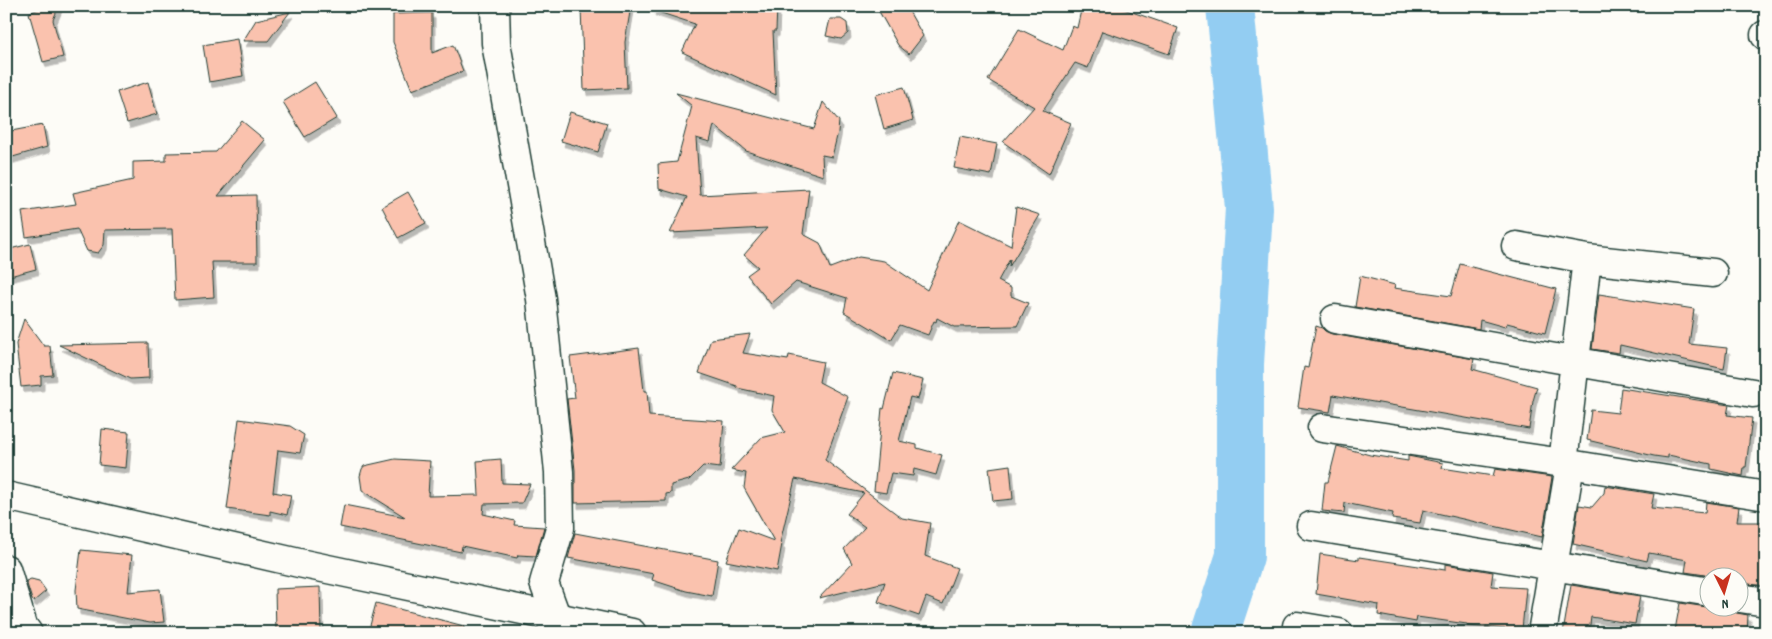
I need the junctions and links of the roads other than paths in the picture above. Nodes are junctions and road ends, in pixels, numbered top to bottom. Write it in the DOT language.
graph roads {
  1 [pos="495,6"];
  2 [pos="1516,246"];
  3 [pos="1587,259"];
  4 [pos="1713,273"];
  5 [pos="1335,319"];
  6 [pos="1574,362"];
  7 [pos="1753,393"];
  8 [pos="1322,428"];
  9 [pos="1566,464"];
  10 [pos="6,496"];
  11 [pos="1766,496"];
  12 [pos="1311,526"];
  13 [pos="1553,565"];
  14 [pos="6,569"];
  15 [pos="1700,590"];
  16 [pos="1750,600"];
  17 [pos="1766,602"];
  18 [pos="554,624"];
  19 [pos="1297,626"];
  20 [pos="28,633"];
  21 [pos="632,633"];
  22 [pos="1339,633"];
  23 [pos="1542,633"];
  1 -- 18 [label="street"];
  2 -- 3 [label="street"];
  3 -- 4 [label="street"];
  3 -- 6 [label="street"];
  5 -- 6 [label="street"];
  6 -- 7 [label="street"];
  6 -- 9 [label="street"];
  8 -- 9 [label="street"];
  9 -- 11 [label="street"];
  9 -- 13 [label="street"];
  10 -- 18 [label="street"];
  12 -- 13 [label="street"];
  13 -- 15 [label="street"];
  13 -- 23 [label="street"];
  14 -- 20 [label="street"];
  16 -- 17 [label="street"];
  18 -- 21 [label="street"];
  19 -- 22 [label="street"];
}
